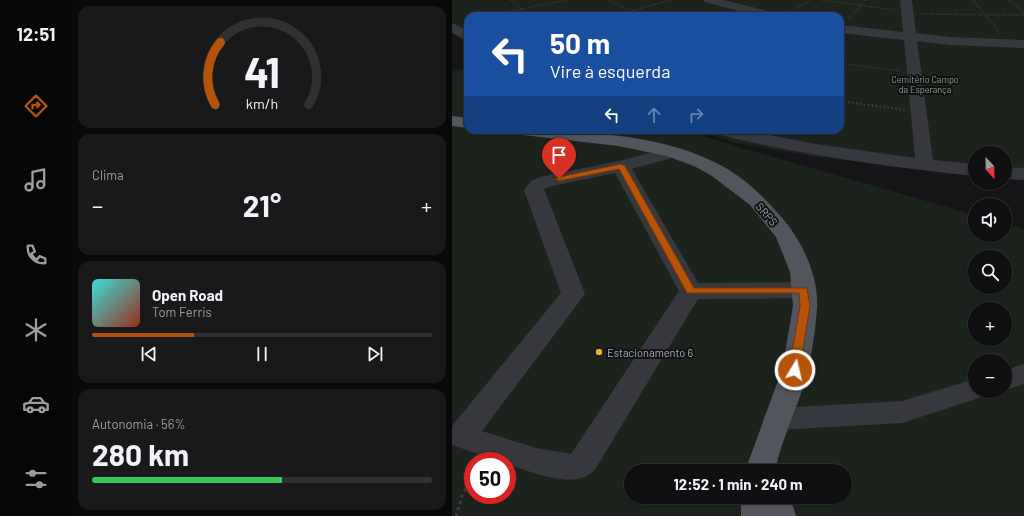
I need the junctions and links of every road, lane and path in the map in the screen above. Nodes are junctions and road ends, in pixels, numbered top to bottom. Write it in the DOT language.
graph roads {
  1 [pos="512,0"];
  2 [pos="564,0"];
  3 [pos="607,0"];
  4 [pos="670,0"];
  5 [pos="709,0"];
  6 [pos="810,0"];
  7 [pos="823,0"];
  8 [pos="866,0"];
  9 [pos="973,0"];
  10 [pos="1009,0"];
  11 [pos="861,5"];
  12 [pos="907,8"];
  13 [pos="521,9"];
  14 [pos="632,11"];
  15 [pos="507,12"];
  16 [pos="527,12"];
  17 [pos="628,12"];
  18 [pos="756,12"];
  19 [pos="790,12"];
  20 [pos="1024,14"];
  21 [pos="985,15"];
  22 [pos="844,25"];
  23 [pos="844,26"];
  24 [pos="452,27"];
  25 [pos="464,34"];
  26 [pos="911,37"];
  27 [pos="1009,44"];
  28 [pos="1024,44"];
  29 [pos="844,64"];
  30 [pos="915,73"];
  31 [pos="844,102"];
  32 [pos="919,112"];
  33 [pos="452,122"];
  34 [pos="464,123"];
  35 [pos="558,134"];
  36 [pos="741,134"];
  37 [pos="672,152"];
  38 [pos="925,165"];
  39 [pos="621,166"];
  40 [pos="968,169"];
  41 [pos="1012,173"];
  42 [pos="1024,174"];
  43 [pos="804,290"];
  44 [pos="691,291"];
  45 [pos="1024,374"];
  46 [pos="1012,378"];
  47 [pos="968,391"];
  48 [pos="777,419"];
  49 [pos="763,464"];
  50 [pos="464,492"];
  51 [pos="757,504"];
  52 [pos="776,504"];
  53 [pos="456,516"];
  54 [pos="757,516"];
  55 [pos="780,516"];
  1 -- 13 [label="path"];
  2 -- 13 [label="path"];
  3 -- 14 [label="path"];
  4 -- 14 [label="path"];
  5 -- 18 [label="lane"];
  6 -- 19 [label="path"];
  7 -- 11 [label="path"];
  8 -- 11 [label="path"];
  9 -- 21 [label="path"];
  10 -- 20 [label="path"];
  11 -- 12 [label="path"];
  11 -- 22 [label="path"];
  12 -- 21 [label="path"];
  12 -- 26 [label="lane"];
  13 -- 15 [label="path"];
  13 -- 16 [label="path"];
  14 -- 17 [label="path"];
  20 -- 21 [label="path"];
  21 -- 27 [label="path"];
  23 -- 26 [label="lane"];
  24 -- 25 [label="lane"];
  26 -- 27 [label="lane"];
  26 -- 30 [label="lane"];
  27 -- 28 [label="lane"];
  29 -- 30 [label="path"];
  30 -- 32 [label="lane"];
  31 -- 32 [label="path"];
  32 -- 38 [label="lane"];
  33 -- 34 [label="main road"];
  35 -- 37 [label="main road, SRPS"];
  36 -- 38 [label="lane"];
  37 -- 39 [label="lane"];
  37 -- 43 [label="main road, SRPS"];
  38 -- 40 [label="lane"];
  39 -- 44 [label="lane"];
  39 -- 44 [label="lane"];
  41 -- 42 [label="lane"];
  43 -- 44 [label="lane"];
  43 -- 48 [label="main road, SRPS"];
  45 -- 46 [label="lane"];
  47 -- 48 [label="lane"];
  48 -- 49 [label="main road, SRPS"];
  50 -- 53 [label="path"];
  51 -- 54 [label="main road"];
  52 -- 55 [label="main road"];
}
